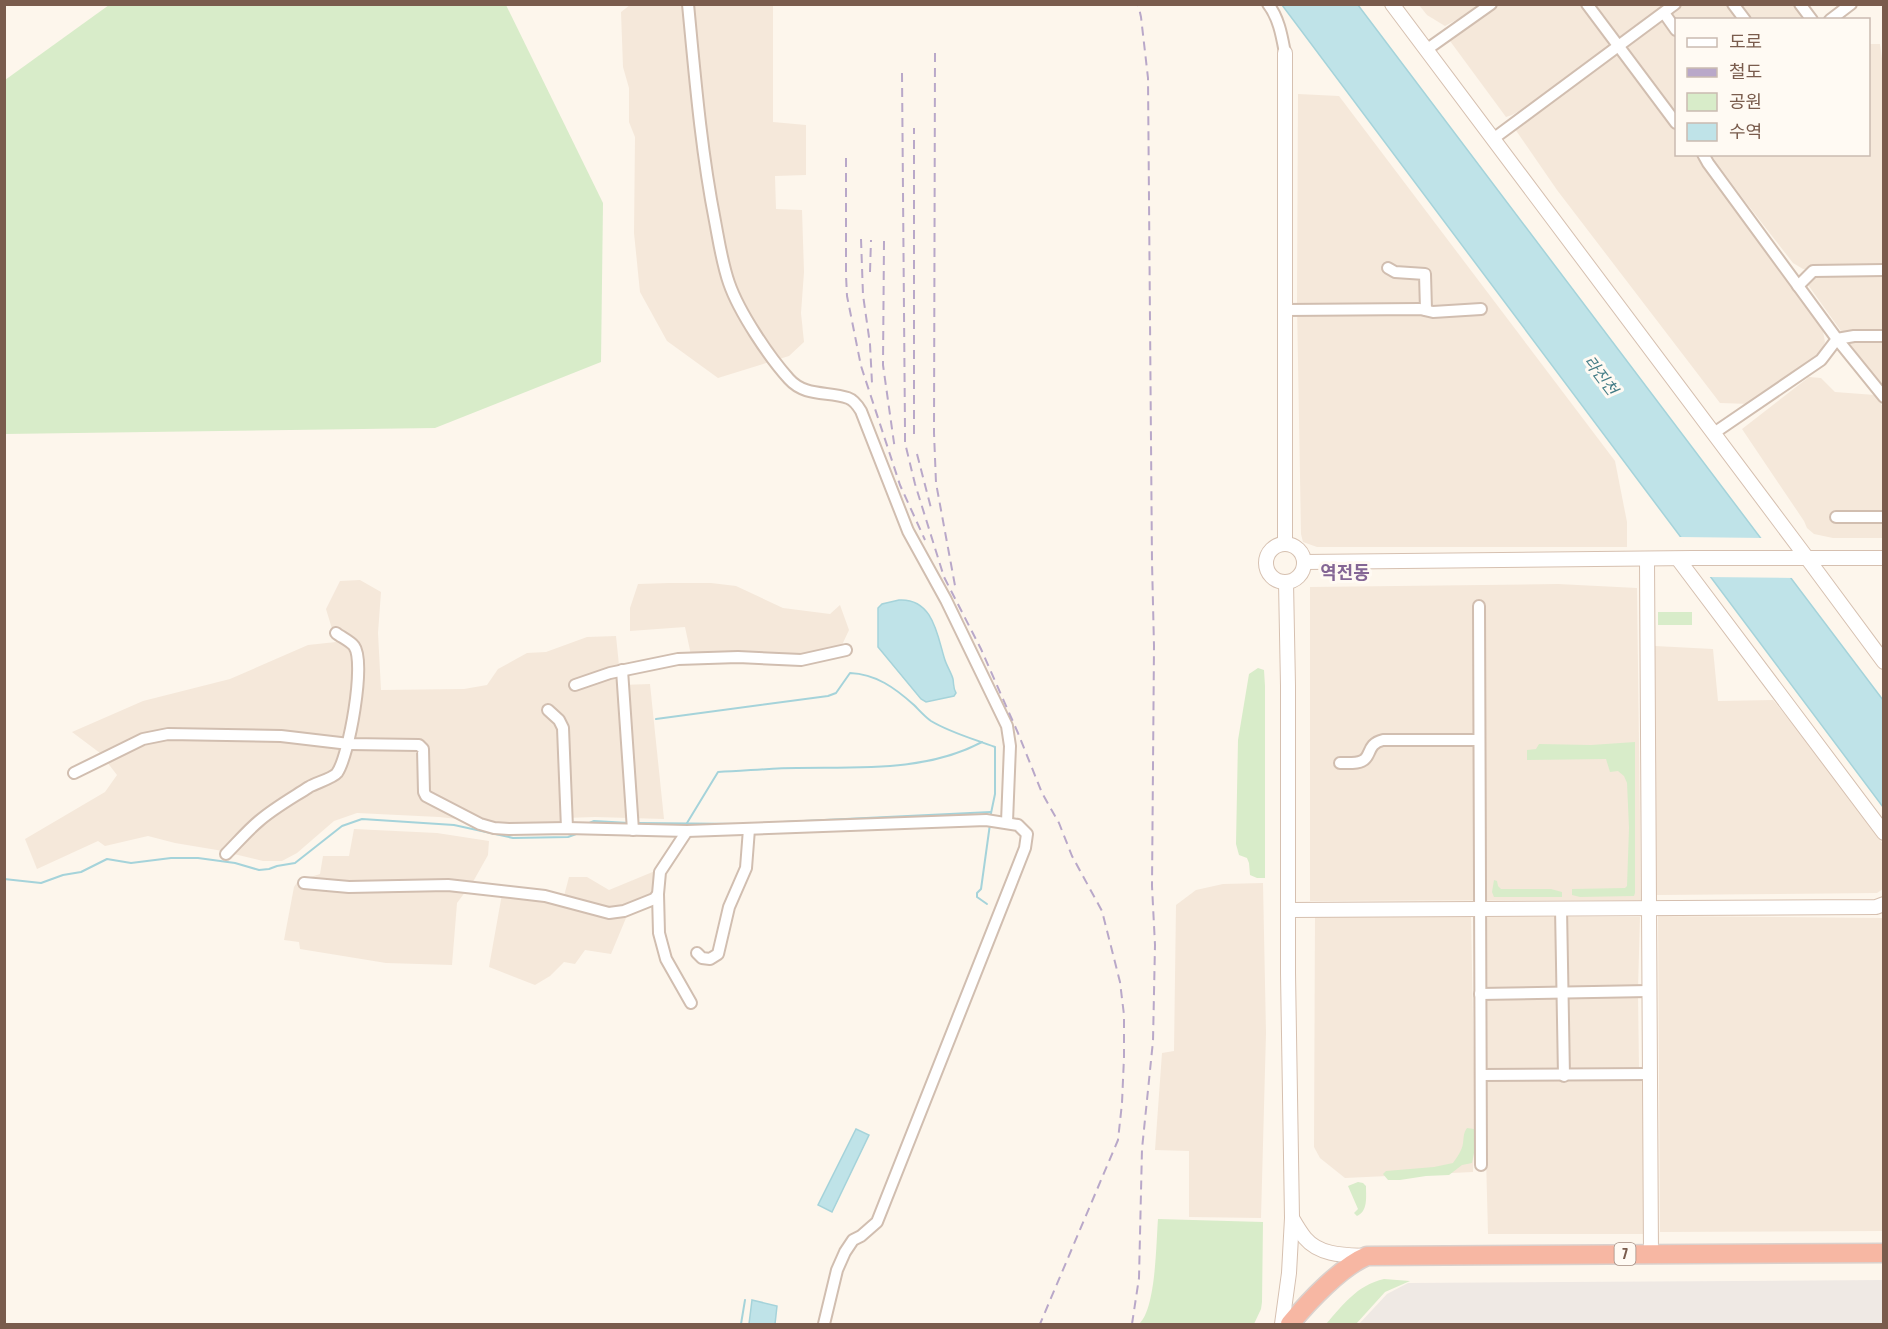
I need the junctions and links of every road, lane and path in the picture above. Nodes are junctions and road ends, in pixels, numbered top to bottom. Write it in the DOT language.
graph roads {
  1 [pos="688,4"];
  2 [pos="1268,4"];
  3 [pos="1392,4"];
  4 [pos="1491,4"];
  5 [pos="1587,4"];
  6 [pos="1676,4"];
  7 [pos="1733,4"];
  8 [pos="1800,4"];
  9 [pos="1851,4"];
  10 [pos="1664,13"];
  11 [pos="1744,18"];
  12 [pos="1810,18"];
  13 [pos="1833,18"];
  14 [pos="1675,27"];
  15 [pos="1619,47"];
  16 [pos="1426,50"];
  17 [pos="1285,53"];
  18 [pos="1675,120"];
  19 [pos="1493,139"];
  20 [pos="1704,156"];
  21 [pos="1388,268"];
  22 [pos="1884,270"];
  23 [pos="1798,286"];
  24 [pos="1481,309"];
  25 [pos="1285,310"];
  26 [pos="1426,310"];
  27 [pos="1884,336"];
  28 [pos="1837,339"];
  29 [pos="1884,398"];
  30 [pos="1714,433"];
  31 [pos="1836,517"];
  32 [pos="1884,517"];
  33 [pos="1285,544"];
  34 [pos="1685,558"];
  35 [pos="1807,558"];
  36 [pos="1884,558"];
  37 [pos="1647,559"];
  38 [pos="1304,562"];
  39 [pos="1286,582"];
  40 [pos="1479,606"];
  41 [pos="336,633"];
  42 [pos="846,650"];
  43 [pos="1884,662"];
  44 [pos="622,670"];
  45 [pos="575,685"];
  46 [pos="548,710"];
  47 [pos="1479,740"];
  48 [pos="349,744"];
  49 [pos="1340,763"];
  50 [pos="74,772"];
  51 [pos="1007,822"];
  52 [pos="578,828"];
  53 [pos="749,829"];
  54 [pos="633,830"];
  55 [pos="687,831"];
  56 [pos="1884,833"];
  57 [pos="226,854"];
  58 [pos="304,884"];
  59 [pos="658,894"];
  60 [pos="1884,904"];
  61 [pos="1480,908"];
  62 [pos="1561,908"];
  63 [pos="1649,908"];
  64 [pos="1288,910"];
  65 [pos="697,954"];
  66 [pos="1649,991"];
  67 [pos="1480,994"];
  68 [pos="1563,994"];
  69 [pos="691,1003"];
  70 [pos="1650,1074"];
  71 [pos="1481,1076"];
  72 [pos="1564,1076"];
  73 [pos="1481,1165"];
  74 [pos="1292,1218"];
  75 [pos="1884,1253"];
  76 [pos="1651,1254"];
  77 [pos="1367,1256"];
  78 [pos="824,1324"];
  79 [pos="1282,1324"];
  80 [pos="1290,1324"];
  1 -- 51 [label="street"];
  2 -- 17 [label="street"];
  3 -- 16 [label="street"];
  4 -- 16 [label="street"];
  5 -- 15 [label="street"];
  6 -- 10 [label="street"];
  7 -- 11 [label="street"];
  8 -- 12 [label="street"];
  9 -- 13 [label="street"];
  10 -- 14 [label="street"];
  10 -- 15 [label="street"];
  15 -- 18 [label="street"];
  15 -- 19 [label="street"];
  16 -- 19 [label="street"];
  17 -- 25 [label="street"];
  19 -- 30 [label="street"];
  20 -- 23 [label="street"];
  21 -- 26 [label="street"];
  22 -- 23 [label="street"];
  23 -- 28 [label="street"];
  24 -- 26 [label="street"];
  25 -- 26 [label="street"];
  25 -- 33 [label="street"];
  27 -- 28 [label="street"];
  28 -- 29 [label="street"];
  28 -- 30 [label="street"];
  30 -- 35 [label="street"];
  31 -- 32 [label="street"];
  33 -- 38 [label="street"];
  33 -- 39 [label="street"];
  34 -- 35 [label="street"];
  34 -- 37 [label="street"];
  34 -- 56 [label="street"];
  35 -- 36 [label="street"];
  35 -- 43 [label="street"];
  37 -- 38 [label="street"];
  37 -- 63 [label="street"];
  38 -- 39 [label="street"];
  39 -- 64 [label="street"];
  40 -- 47 [label="street"];
  41 -- 48 [label="street"];
  42 -- 44 [label="street"];
  44 -- 45 [label="street"];
  44 -- 54 [label="street"];
  46 -- 52 [label="street"];
  47 -- 49 [label="street"];
  47 -- 61 [label="street"];
  48 -- 50 [label="street"];
  48 -- 52 [label="street"];
  48 -- 57 [label="street"];
  51 -- 53 [label="street"];
  51 -- 78 [label="street"];
  52 -- 54 [label="street"];
  53 -- 55 [label="street"];
  53 -- 65 [label="street"];
  54 -- 55 [label="street"];
  55 -- 59 [label="street"];
  58 -- 59 [label="street"];
  59 -- 69 [label="street"];
  60 -- 63 [label="street"];
  61 -- 62 [label="street"];
  61 -- 64 [label="street"];
  61 -- 67 [label="street"];
  62 -- 63 [label="street"];
  62 -- 68 [label="street"];
  63 -- 66 [label="street"];
  64 -- 74 [label="street"];
  66 -- 68 [label="street"];
  66 -- 70 [label="street"];
  67 -- 68 [label="street"];
  67 -- 71 [label="street"];
  68 -- 72 [label="street"];
  70 -- 72 [label="street"];
  70 -- 76 [label="street"];
  71 -- 72 [label="street"];
  71 -- 73 [label="street"];
  74 -- 77 [label="street"];
  74 -- 79 [label="street"];
  75 -- 76 [label="highway, 7"];
  76 -- 77 [label="highway, 7"];
  77 -- 80 [label="highway, 7"];
}
